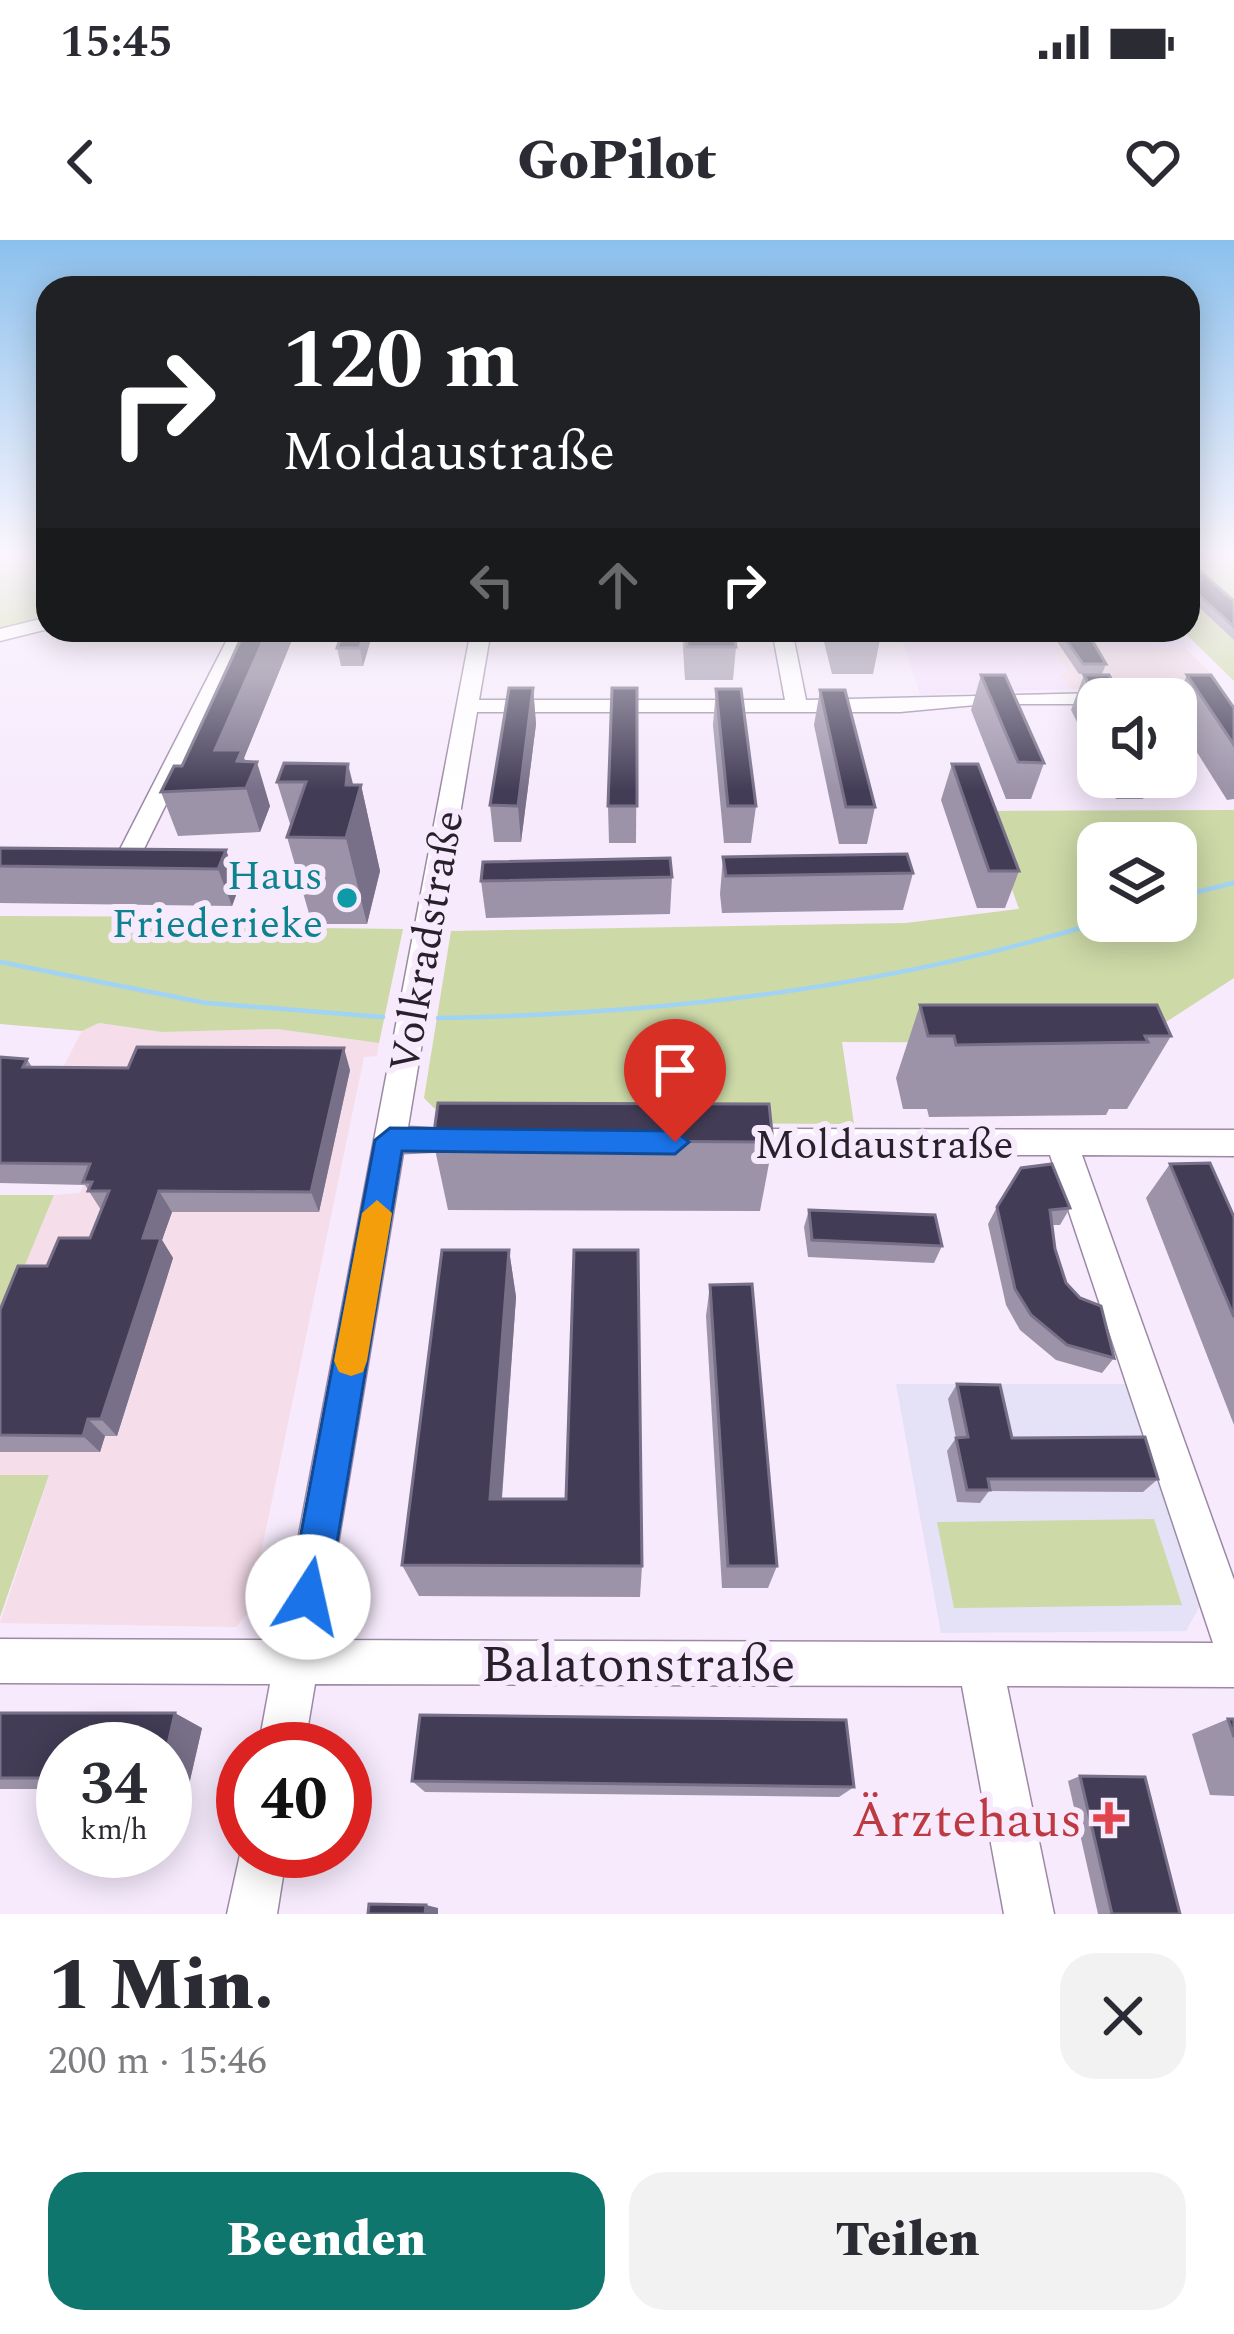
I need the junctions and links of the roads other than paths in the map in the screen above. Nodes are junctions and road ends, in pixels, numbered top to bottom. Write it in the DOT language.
graph roads {
  1 [pos="236,642"];
  2 [pos="479,642"];
  3 [pos="784,642"];
  4 [pos="1077,700"];
  5 [pos="468,706"];
  6 [pos="797,706"];
  7 [pos="123,867"];
  8 [pos="390,1140"];
  9 [pos="509,1141"];
  10 [pos="705,1142"];
  11 [pos="1062,1143"];
  12 [pos="1234,1143"];
  13 [pos="1234,1641"];
  14 [pos="0,1661"];
  15 [pos="297,1662"];
  16 [pos="1234,1664"];
  17 [pos="980,1665"];
  18 [pos="286,1722"];
  19 [pos="258,1878"];
  20 [pos="252,1914"];
  21 [pos="1029,1914"];
  1 -- 7 [label="street"];
  2 -- 5 [label="street, Volkradstraße"];
  3 -- 6 [label="street"];
  4 -- 6 [label="street"];
  5 -- 6 [label="street"];
  5 -- 8 [label="street, Volkradstraße"];
  8 -- 9 [label="street"];
  8 -- 15 [label="street, Volkradstraße"];
  10 -- 11 [label="street, Moldaustraße"];
  11 -- 12 [label="street, Moldaustraße"];
  11 -- 13 [label="street"];
  14 -- 15 [label="street, Balatonstraße"];
  15 -- 17 [label="street, Balatonstraße"];
  15 -- 18 [label="street, Volkradstraße"];
  16 -- 17 [label="street, Balatonstraße"];
  17 -- 21 [label="street"];
  19 -- 20 [label="street"];
}
